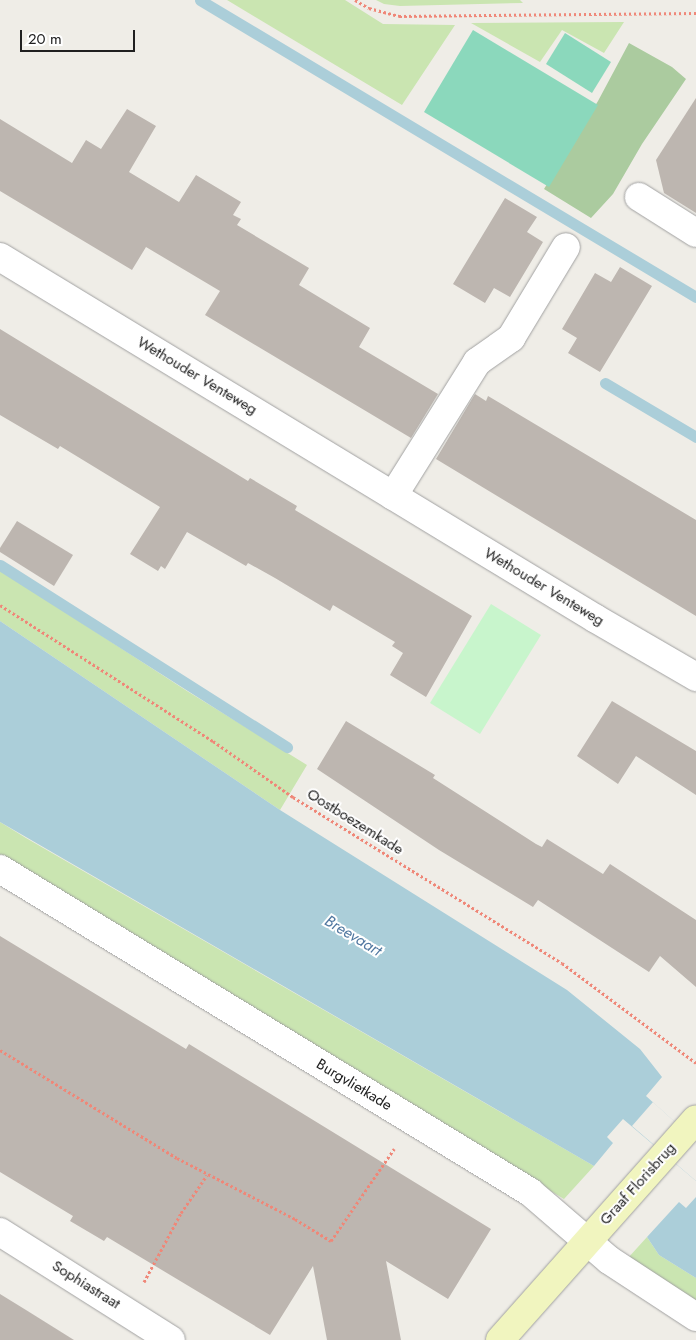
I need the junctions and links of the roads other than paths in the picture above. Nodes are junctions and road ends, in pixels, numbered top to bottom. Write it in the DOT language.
graph roads {
  1 [pos="639,197"];
  2 [pos="696,233"];
  3 [pos="566,247"];
  4 [pos="0,257"];
  5 [pos="393,496"];
  6 [pos="696,677"];
  7 [pos="0,869"];
  8 [pos="692,1123"];
  9 [pos="0,1232"];
  10 [pos="586,1242"];
  11 [pos="696,1317"];
  12 [pos="171,1340"];
  13 [pos="500,1340"];
  1 -- 2 [label="street"];
  3 -- 5 [label="street"];
  4 -- 5 [label="street, Wethouder Venteweg"];
  5 -- 6 [label="street, Wethouder Venteweg"];
  7 -- 10 [label="street, Burgvlietkade"];
  8 -- 10 [label="main road, Graaf Florisbrug"];
  9 -- 12 [label="street, Sophiastraat"];
  10 -- 11 [label="street, Burgvlietkade"];
  10 -- 13 [label="main road, Graaf Florisbrug"];
}
